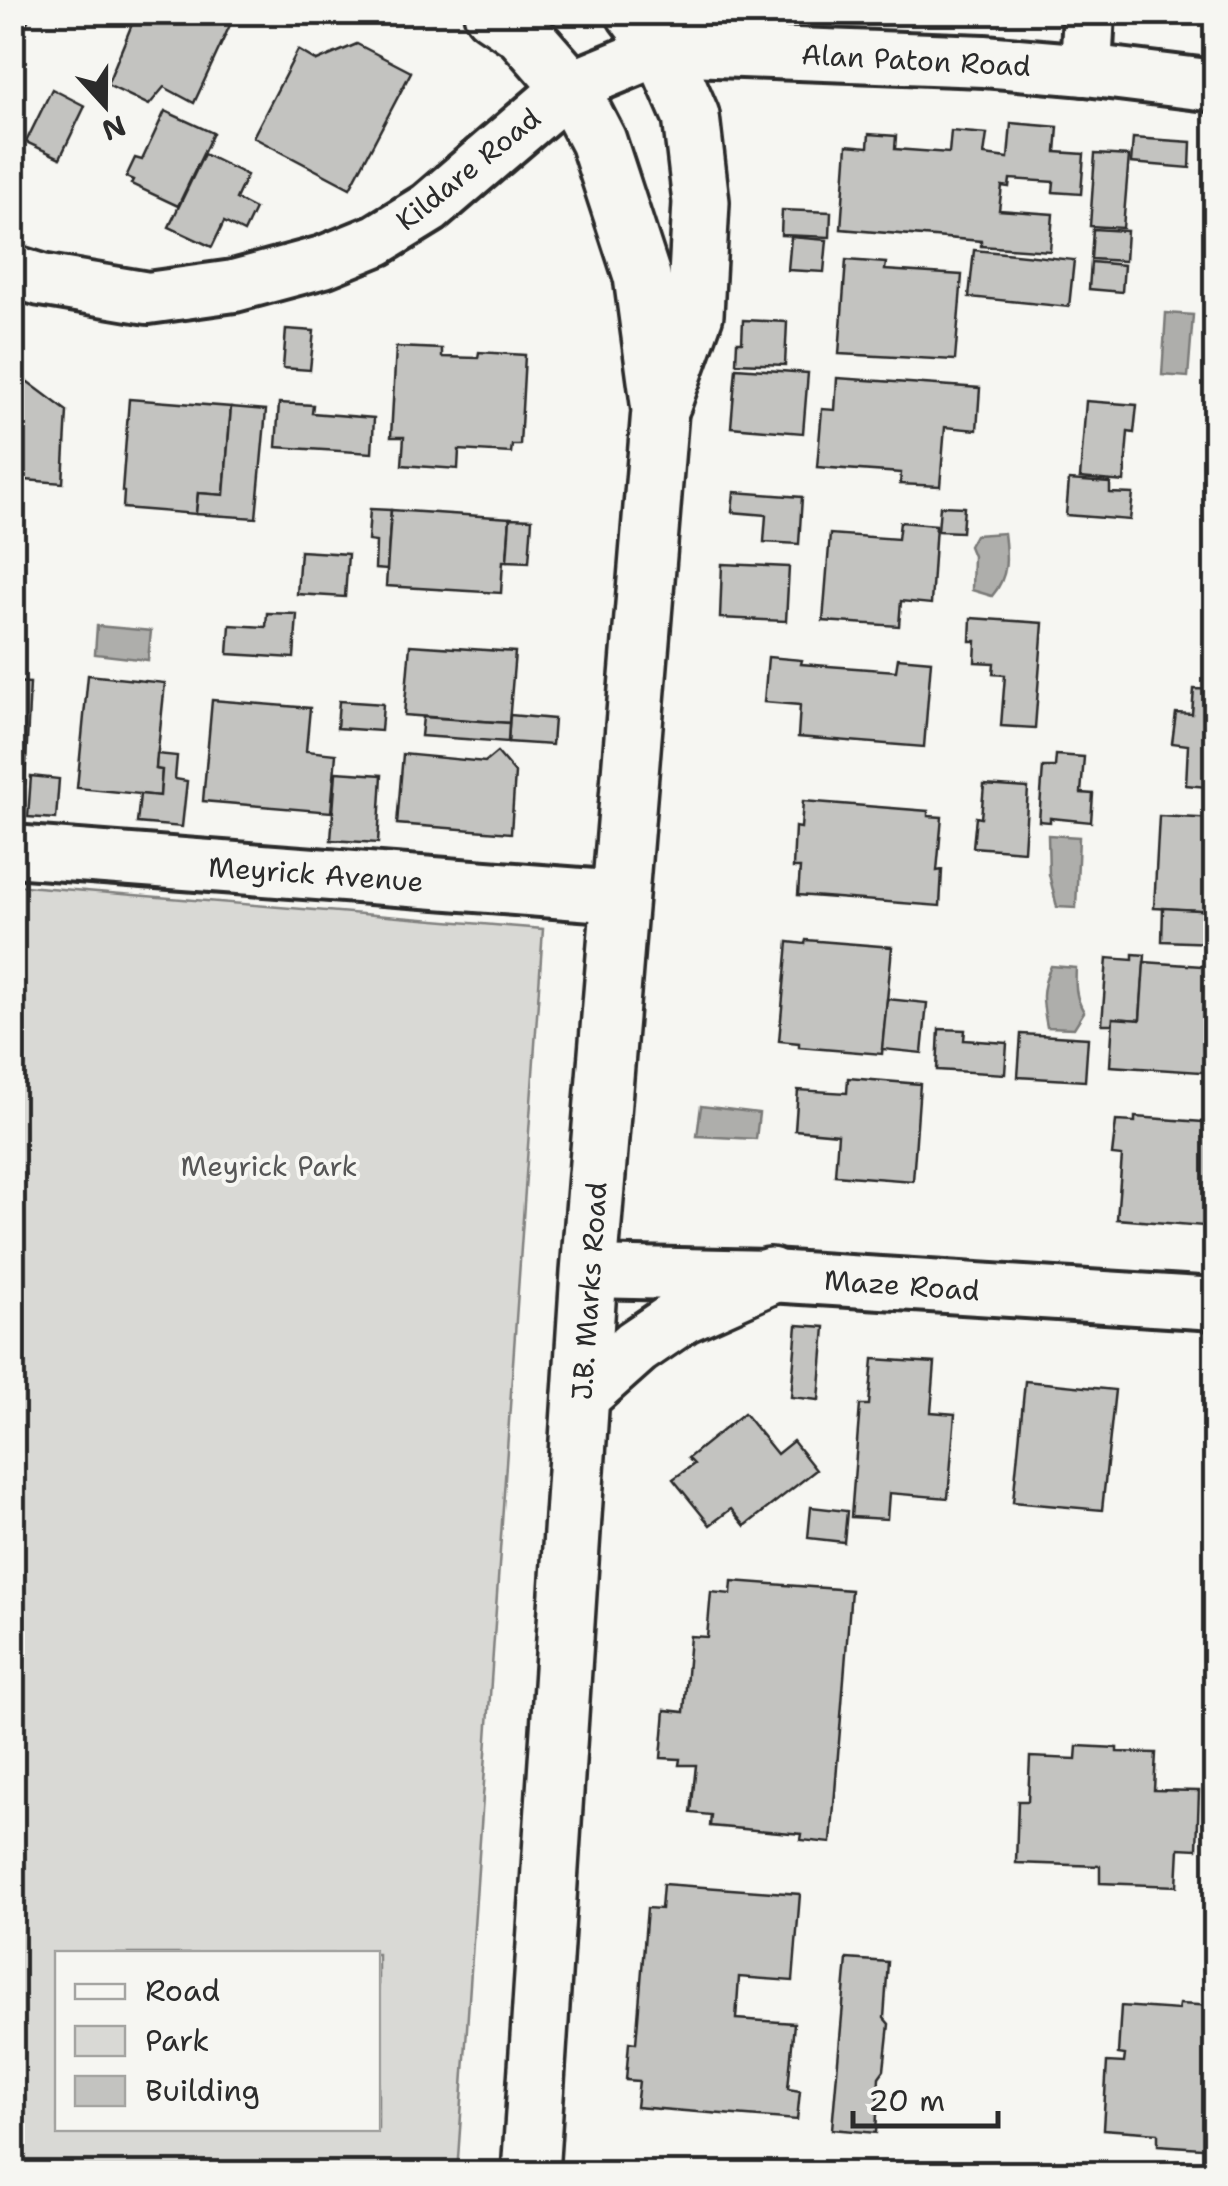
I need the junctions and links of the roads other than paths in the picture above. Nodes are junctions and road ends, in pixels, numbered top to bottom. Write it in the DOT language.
graph roads {
  1 [pos="492,12"];
  2 [pos="1089,12"];
  3 [pos="656,25"];
  4 [pos="1086,70"];
  5 [pos="1216,86"];
  6 [pos="570,87"];
  7 [pos="12,270"];
  8 [pos="660,410"];
  9 [pos="12,852"];
  10 [pos="620,897"];
  11 [pos="588,1272"];
  12 [pos="770,1276"];
  13 [pos="1216,1304"];
  14 [pos="581,1396"];
  15 [pos="530,2174"];
  1 -- 6 [label="street"];
  2 -- 4 [label="street"];
  3 -- 4 [label="street, Alan Paton Road"];
  3 -- 6 [label="street, Kildare Road"];
  3 -- 8 [label="street, J.B. Marks Road"];
  4 -- 5 [label="street, Alan Paton Road"];
  6 -- 7 [label="street, Kildare Road"];
  6 -- 8 [label="street, J.B. Marks Road"];
  8 -- 10 [label="street, J.B. Marks Road"];
  9 -- 10 [label="street, Meyrick Avenue"];
  10 -- 11 [label="street, J.B. Marks Road"];
  11 -- 12 [label="street, Maze Road"];
  11 -- 14 [label="street, J.B. Marks Road"];
  12 -- 13 [label="street, Maze Road"];
  12 -- 14 [label="street"];
  14 -- 15 [label="street, J.B. Marks Road"];
}
